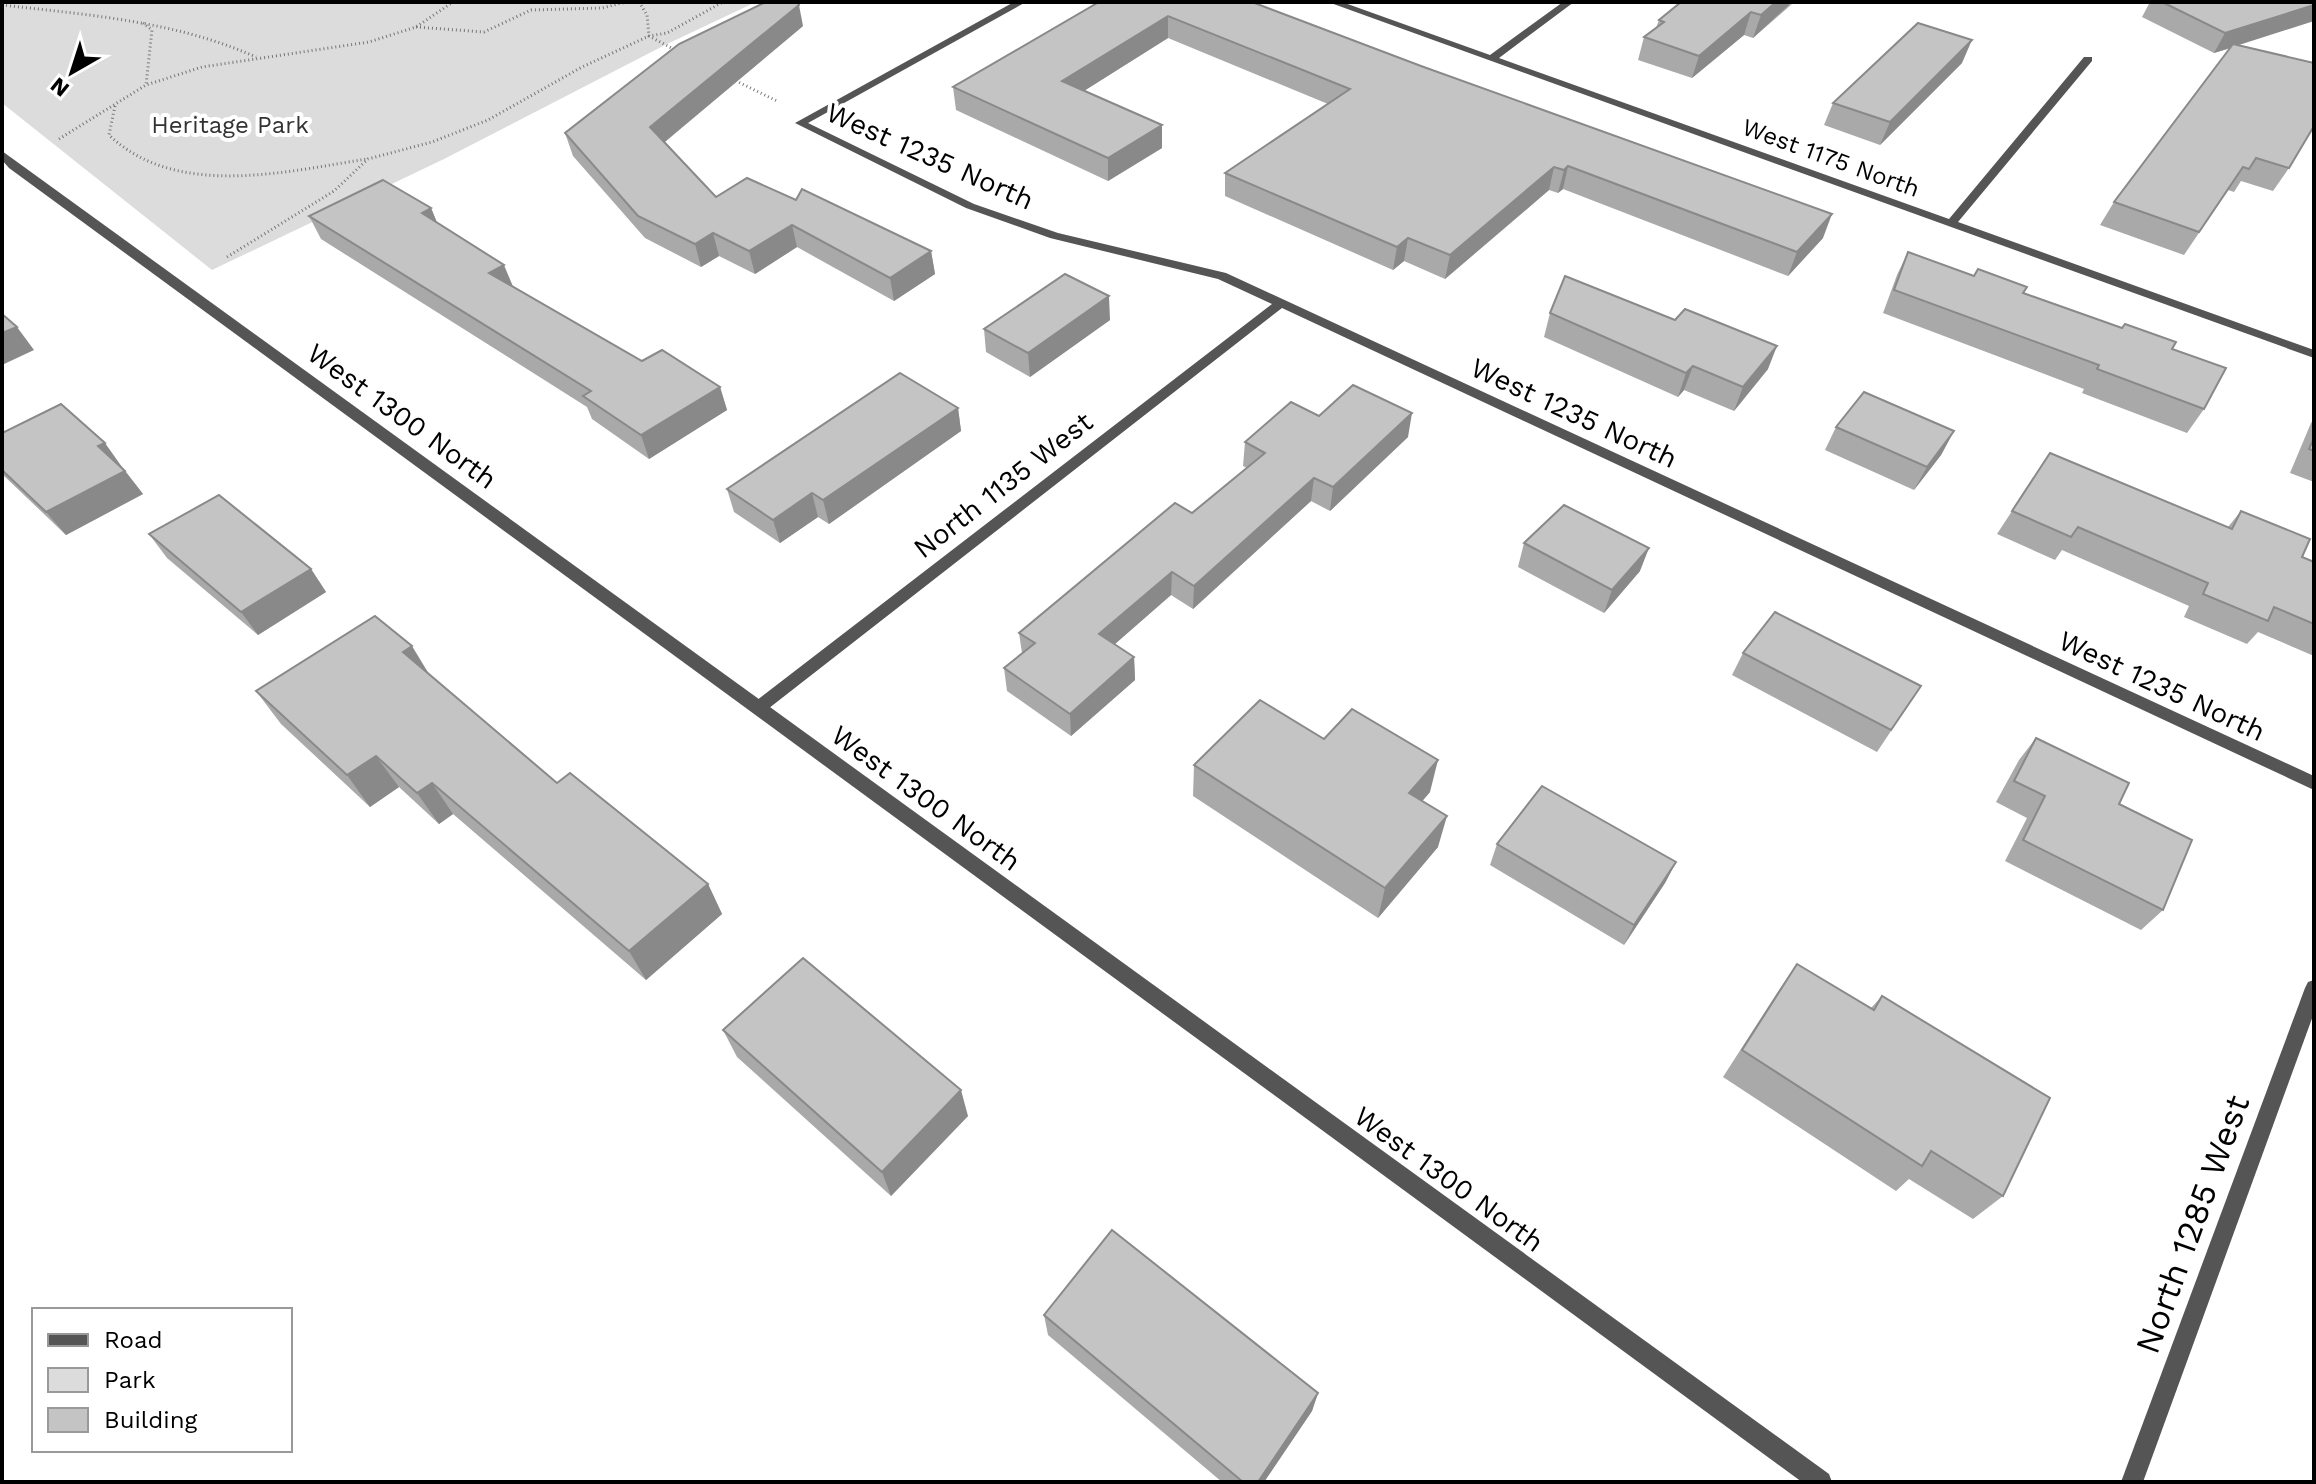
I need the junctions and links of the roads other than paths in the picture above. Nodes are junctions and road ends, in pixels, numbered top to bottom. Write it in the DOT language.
graph roads {
  1 [pos="1021,2"];
  2 [pos="1333,2"];
  3 [pos="1569,2"];
  4 [pos="1491,59"];
  5 [pos="2088,59"];
  6 [pos="2,154"];
  7 [pos="1951,224"];
  8 [pos="1281,303"];
  9 [pos="2314,354"];
  10 [pos="758,708"];
  11 [pos="2314,783"];
  12 [pos="2314,988"];
  13 [pos="1821,1482"];
  14 [pos="2132,1482"];
  1 -- 8 [label="street, West 1235 North"];
  2 -- 4 [label="street, West 1175 North"];
  3 -- 4 [label="street"];
  4 -- 7 [label="street, West 1175 North"];
  5 -- 7 [label="street"];
  6 -- 10 [label="street, West 1300 North"];
  7 -- 9 [label="street, West 1175 North"];
  8 -- 10 [label="street, North 1135 West"];
  8 -- 11 [label="street, West 1235 North"];
  10 -- 13 [label="street, West 1300 North"];
  12 -- 14 [label="street, North 1285 West"];
}
